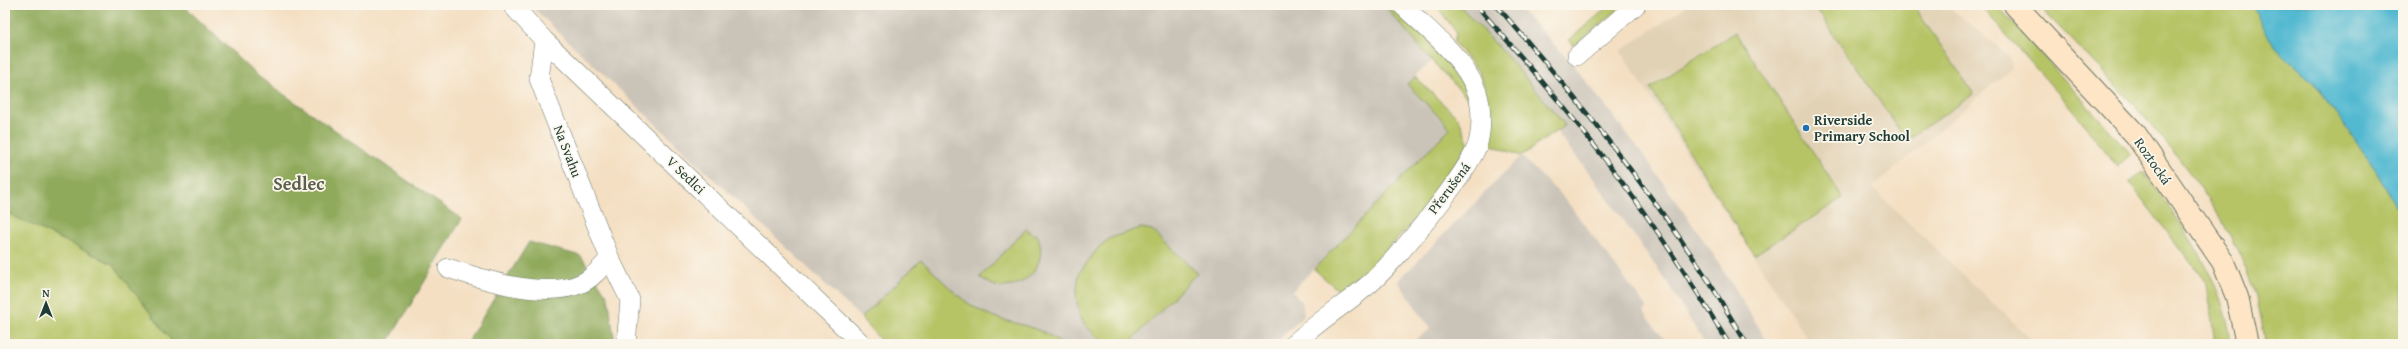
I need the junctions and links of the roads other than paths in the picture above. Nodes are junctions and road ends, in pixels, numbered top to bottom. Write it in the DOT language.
graph roads {
  1 [pos="512,5"];
  2 [pos="1402,5"];
  3 [pos="1636,5"];
  4 [pos="2015,5"];
  5 [pos="544,40"];
  6 [pos="1576,56"];
  7 [pos="610,259"];
  8 [pos="448,268"];
  9 [pos="626,344"];
  10 [pos="862,344"];
  11 [pos="1294,344"];
  12 [pos="2247,344"];
  1 -- 5 [label="street, V Sedlci"];
  2 -- 11 [label="street, Přerušená"];
  3 -- 6 [label="street"];
  4 -- 12 [label="main road, Roztocká"];
  5 -- 7 [label="street, Na Svahu"];
  5 -- 10 [label="street, V Sedlci"];
  7 -- 8 [label="street"];
  7 -- 9 [label="street, Na Svahu"];
}
